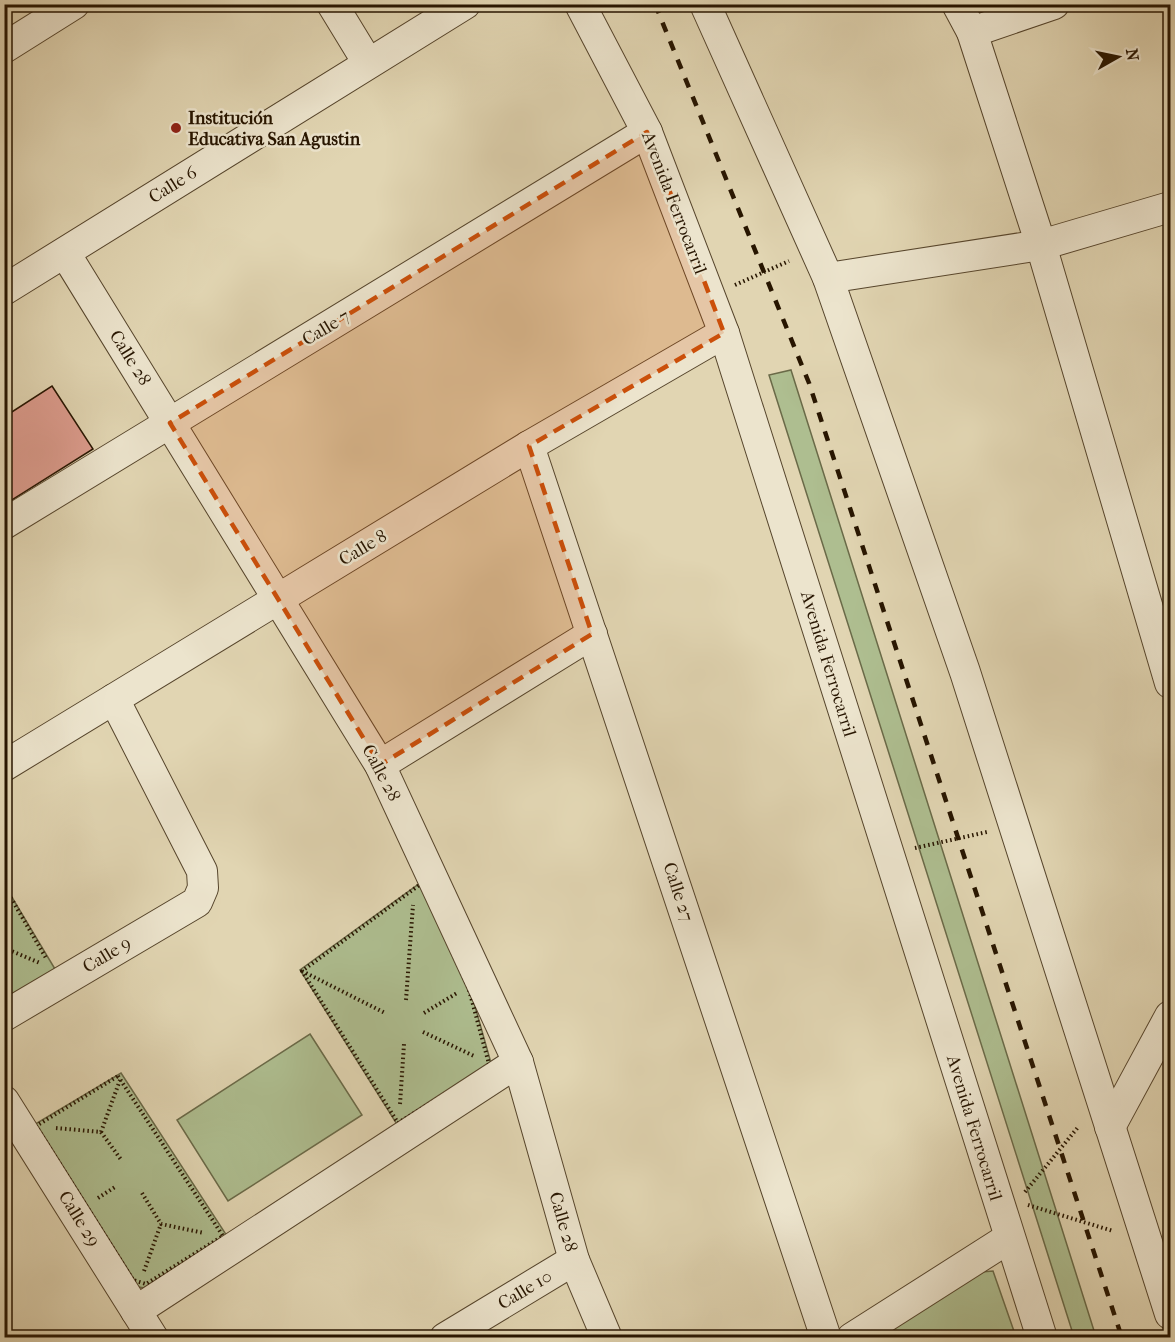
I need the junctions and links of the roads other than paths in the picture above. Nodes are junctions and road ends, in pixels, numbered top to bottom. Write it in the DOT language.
graph roads {
  1 [pos="74,4"];
  2 [pos="332,4"];
  3 [pos="465,4"];
  4 [pos="580,4"];
  5 [pos="705,4"];
  6 [pos="957,4"];
  7 [pos="1054,4"];
  8 [pos="972,32"];
  9 [pos="4,48"];
  10 [pos="368,63"];
  11 [pos="648,132"];
  12 [pos="1170,207"];
  13 [pos="1041,245"];
  14 [pos="65,253"];
  15 [pos="828,278"];
  16 [pos="4,290"];
  17 [pos="724,333"];
  18 [pos="170,423"];
  19 [pos="529,447"];
  20 [pos="4,524"];
  21 [pos="278,600"];
  22 [pos="592,634"];
  23 [pos="1164,638"];
  24 [pos="1170,683"];
  25 [pos="114,699"];
  26 [pos="380,765"];
  27 [pos="4,766"];
  28 [pos="4,1016"];
  29 [pos="1170,1016"];
  30 [pos="504,1063"];
  31 [pos="4,1101"];
  32 [pos="1110,1127"];
  33 [pos="1009,1238"];
  34 [pos="574,1260"];
  35 [pos="138,1297"];
  36 [pos="1170,1314"];
  37 [pos="153,1338"];
  38 [pos="445,1338"];
  39 [pos="607,1338"];
  40 [pos="826,1338"];
  41 [pos="852,1338"];
  42 [pos="1042,1338"];
  1 -- 9 [label="street"];
  2 -- 10 [label="street"];
  3 -- 10 [label="street, Calle 6"];
  4 -- 11 [label="street, Avenida Ferrocarril"];
  5 -- 15 [label="street"];
  6 -- 8 [label="street"];
  7 -- 8 [label="street"];
  8 -- 13 [label="street"];
  10 -- 14 [label="street, Calle 6"];
  11 -- 17 [label="street, Avenida Ferrocarril"];
  11 -- 18 [label="street, Calle 7"];
  12 -- 13 [label="street"];
  13 -- 15 [label="street"];
  13 -- 23 [label="street"];
  14 -- 16 [label="street, Calle 6"];
  14 -- 18 [label="street, Calle 28"];
  15 -- 32 [label="street"];
  17 -- 19 [label="street, Calle 8"];
  17 -- 33 [label="street, Avenida Ferrocarril"];
  18 -- 20 [label="street, Calle 7"];
  18 -- 21 [label="street, Calle 28"];
  19 -- 21 [label="street, Calle 8"];
  19 -- 22 [label="street, Calle 27"];
  21 -- 25 [label="street, Calle 8"];
  21 -- 26 [label="street, Calle 28"];
  22 -- 26 [label="street"];
  22 -- 40 [label="street, Calle 27"];
  23 -- 24 [label="street"];
  25 -- 27 [label="street, Calle 8"];
  25 -- 28 [label="street, Calle 9"];
  26 -- 30 [label="street, Calle 28"];
  29 -- 32 [label="street"];
  30 -- 34 [label="street, Calle 28"];
  30 -- 35 [label="street"];
  31 -- 35 [label="street, Calle 29"];
  32 -- 36 [label="street"];
  33 -- 41 [label="street"];
  33 -- 42 [label="street, Avenida Ferrocarril"];
  34 -- 38 [label="street, Calle 10"];
  34 -- 39 [label="street, Calle 28"];
  35 -- 37 [label="street, Calle 29"];
}
